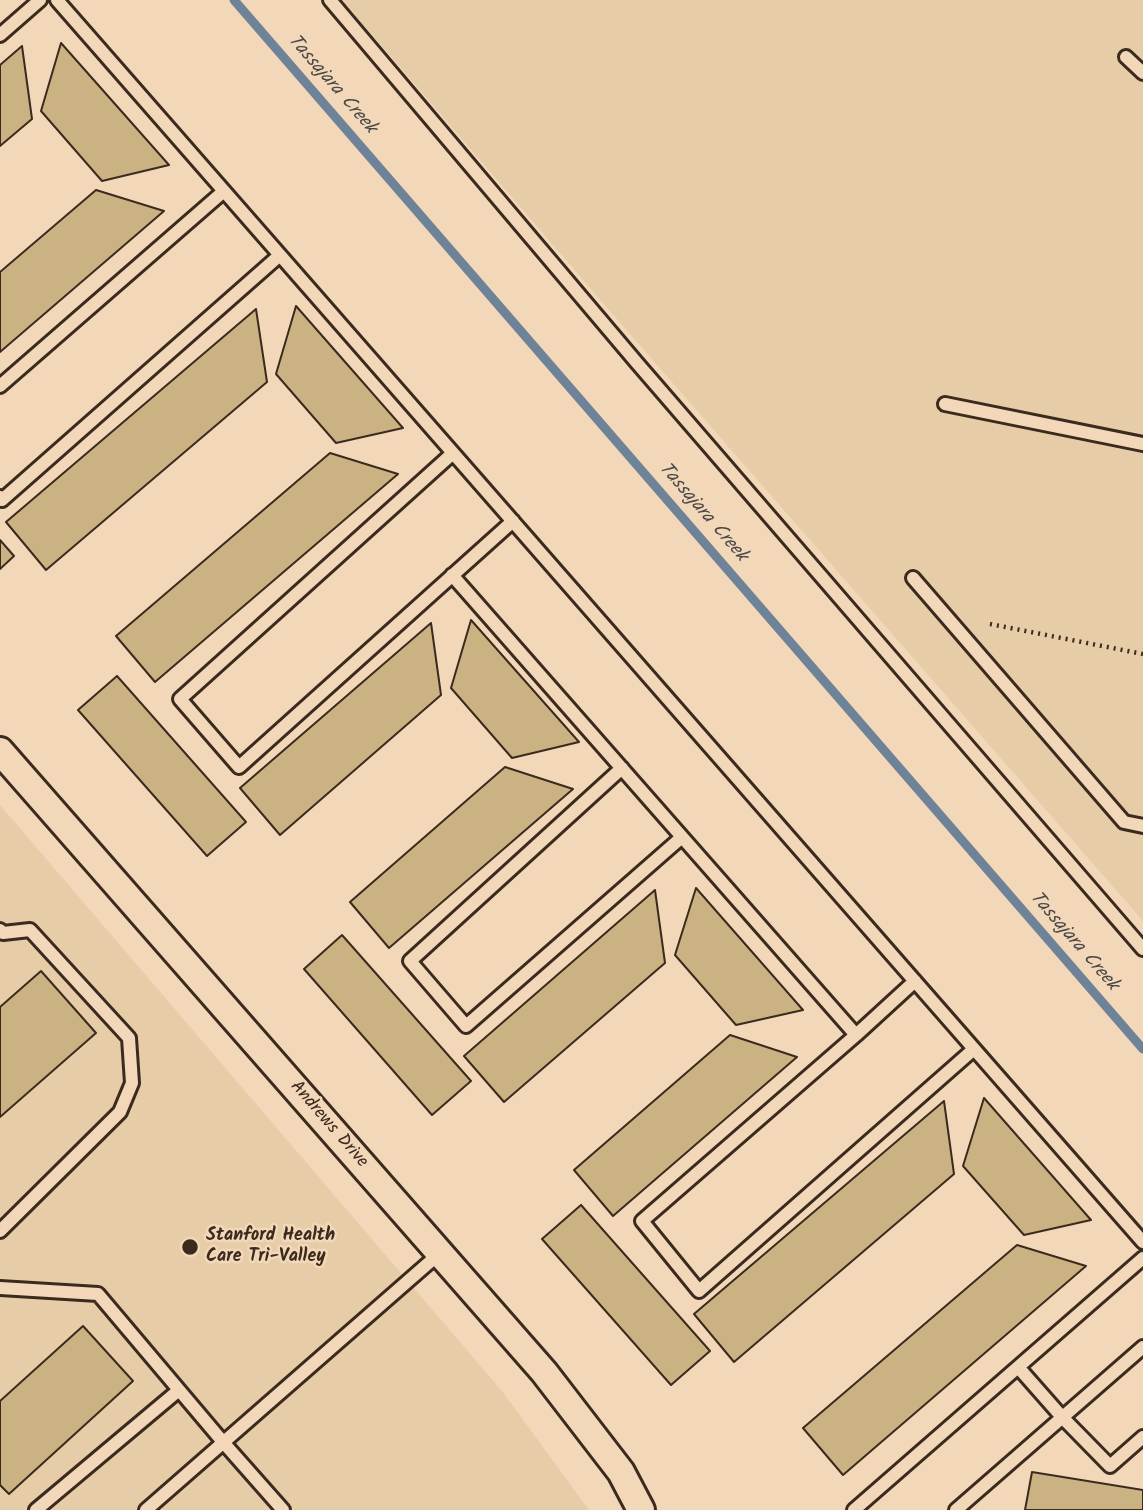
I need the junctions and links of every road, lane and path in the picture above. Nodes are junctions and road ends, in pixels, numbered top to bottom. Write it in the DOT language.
graph roads {
  1 [pos="40,0"];
  2 [pos="57,0"];
  3 [pos="330,0"];
  4 [pos="0,35"];
  5 [pos="1126,57"];
  6 [pos="1143,73"];
  7 [pos="224,191"];
  8 [pos="280,255"];
  9 [pos="0,386"];
  10 [pos="945,404"];
  11 [pos="1143,444"];
  12 [pos="453,453"];
  13 [pos="0,497"];
  14 [pos="513,521"];
  15 [pos="452,575"];
  16 [pos="913,578"];
  17 [pos="990,624"];
  18 [pos="1143,654"];
  19 [pos="0,751"];
  20 [pos="622,768"];
  21 [pos="1143,826"];
  22 [pos="682,837"];
  23 [pos="1,932"];
  24 [pos="1143,949"];
  25 [pos="915,981"];
  26 [pos="856,1035"];
  27 [pos="974,1049"];
  28 [pos="0,1231"];
  29 [pos="1143,1242"];
  30 [pos="440,1253"];
  31 [pos="1143,1258"];
  32 [pos="0,1288"];
  33 [pos="1143,1347"];
  34 [pos="1018,1367"];
  35 [pos="179,1390"];
  36 [pos="1062,1418"];
  37 [pos="1143,1437"];
  38 [pos="223,1443"];
  39 [pos="36,1510"];
  40 [pos="146,1510"];
  41 [pos="283,1510"];
  42 [pos="641,1510"];
  43 [pos="854,1510"];
  44 [pos="956,1510"];
  1 -- 4 [label="lane"];
  2 -- 7 [label="lane"];
  3 -- 24 [label="lane"];
  5 -- 6 [label="lane"];
  7 -- 8 [label="lane"];
  7 -- 9 [label="lane"];
  8 -- 12 [label="lane"];
  8 -- 13 [label="lane"];
  10 -- 11 [label="lane"];
  12 -- 14 [label="lane"];
  12 -- 15 [label="lane"];
  14 -- 15 [label="lane"];
  14 -- 25 [label="lane"];
  15 -- 20 [label="lane"];
  16 -- 21 [label="lane"];
  17 -- 18 [label="path"];
  19 -- 30 [label="street, Andrews Drive"];
  20 -- 22 [label="lane"];
  20 -- 22 [label="lane"];
  22 -- 26 [label="lane"];
  23 -- 28 [label="lane"];
  25 -- 26 [label="lane"];
  25 -- 27 [label="lane"];
  26 -- 27 [label="lane"];
  27 -- 29 [label="lane"];
  30 -- 38 [label="lane"];
  30 -- 42 [label="street, Andrews Drive"];
  31 -- 34 [label="lane"];
  32 -- 35 [label="lane"];
  33 -- 36 [label="lane"];
  34 -- 36 [label="lane"];
  34 -- 43 [label="lane"];
  35 -- 38 [label="lane"];
  35 -- 39 [label="lane"];
  36 -- 37 [label="lane"];
  36 -- 44 [label="lane"];
  38 -- 40 [label="lane"];
  38 -- 41 [label="lane"];
}
